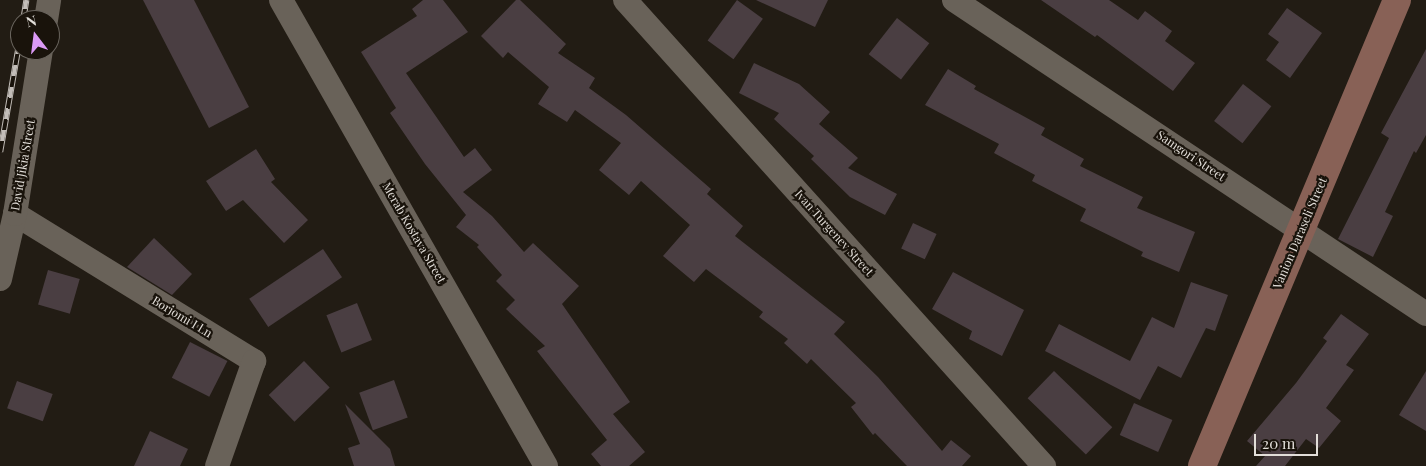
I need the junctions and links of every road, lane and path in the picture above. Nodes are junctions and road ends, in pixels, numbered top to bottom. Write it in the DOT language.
graph roads {
  1 [pos="281,0"];
  2 [pos="625,0"];
  3 [pos="954,0"];
  4 [pos="1397,0"];
  5 [pos="39,60"];
  6 [pos="15,214"];
  7 [pos="1302,230"];
  8 [pos="0,279"];
  9 [pos="1426,314"];
  10 [pos="217,466"];
  11 [pos="546,466"];
  12 [pos="1044,466"];
  13 [pos="1202,466"];
  1 -- 11 [label="street, Merab Kostava Street"];
  2 -- 12 [label="street, Ivan Turgenev Street"];
  3 -- 7 [label="street, Samgori Street"];
  4 -- 7 [label="street, Vanion Daraseli Street"];
  5 -- 6 [label="street, David Jikia Street"];
  6 -- 8 [label="street, David Jikia Street"];
  6 -- 10 [label="street, Borjomi I Ln"];
  7 -- 9 [label="street, Samgori Street"];
  7 -- 13 [label="street, Vanion Daraseli Street"];
}
